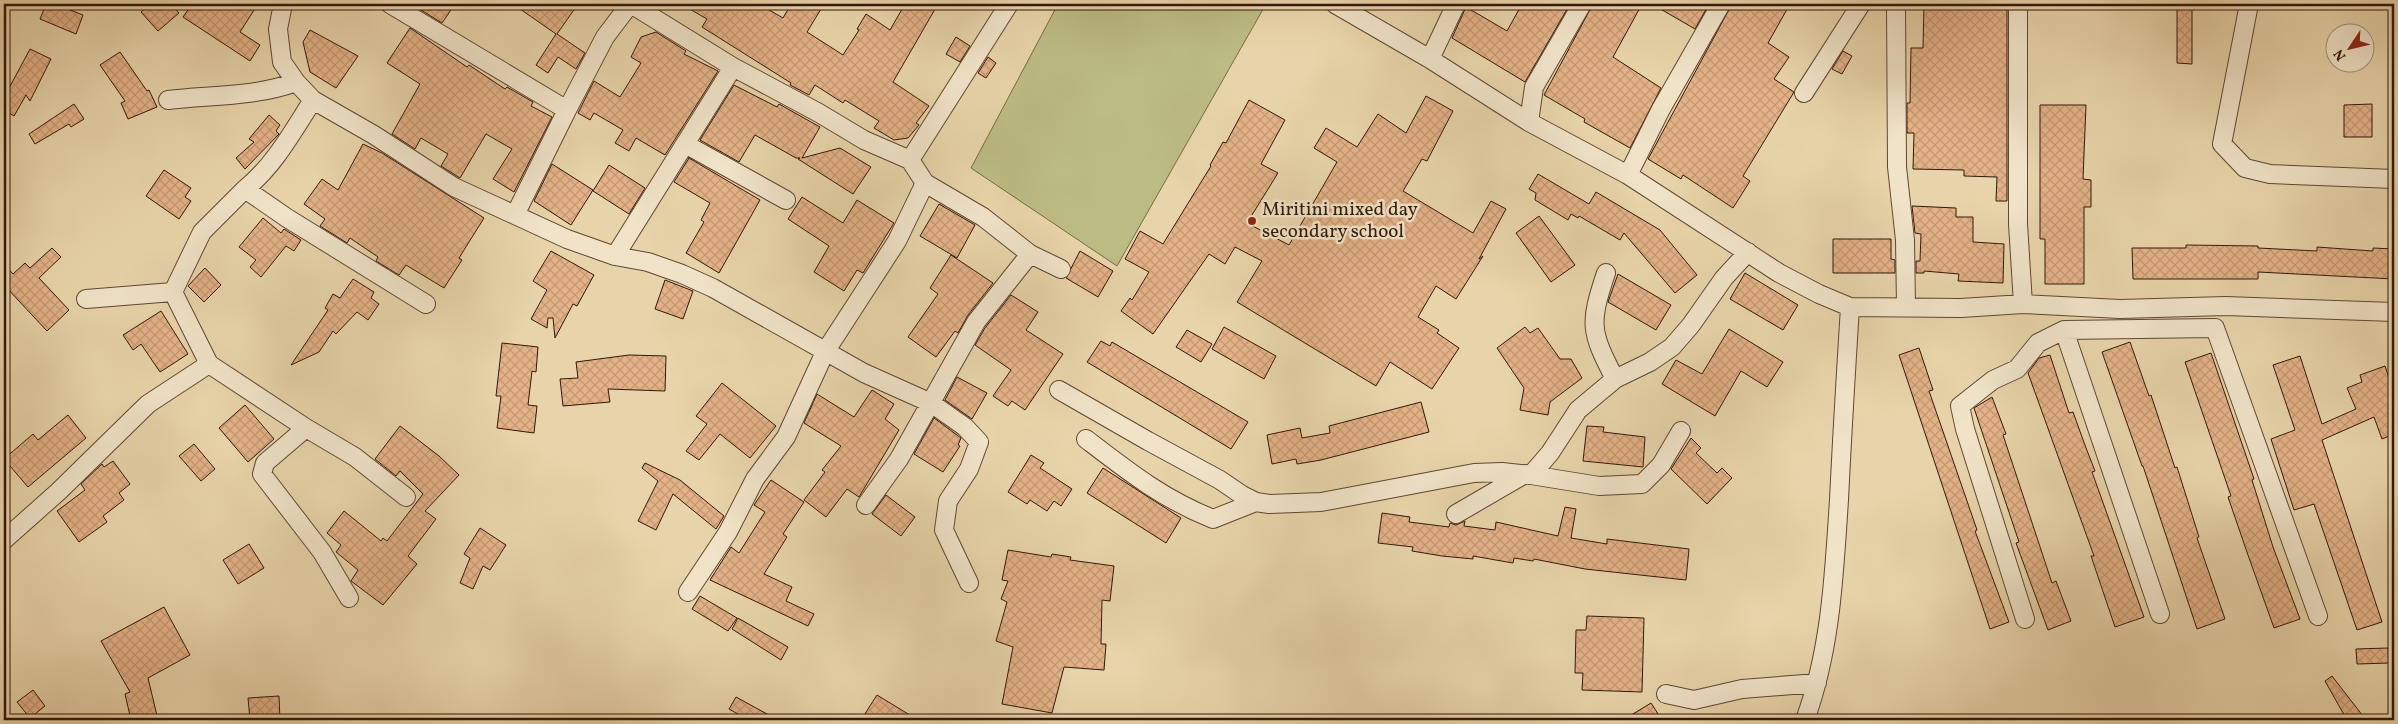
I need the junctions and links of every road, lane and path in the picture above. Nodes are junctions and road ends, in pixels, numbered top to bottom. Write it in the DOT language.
graph roads {
  1 [pos="283,4"];
  2 [pos="390,4"];
  3 [pos="630,4"];
  4 [pos="1009,4"];
  5 [pos="1335,4"];
  6 [pos="1456,4"];
  7 [pos="1582,4"];
  8 [pos="1721,4"];
  9 [pos="1860,4"];
  10 [pos="1896,4"];
  11 [pos="2018,4"];
  12 [pos="2249,4"];
  13 [pos="1430,59"];
  14 [pos="733,67"];
  15 [pos="296,82"];
  16 [pos="1804,93"];
  17 [pos="168,100"];
  18 [pos="313,100"];
  19 [pos="567,110"];
  20 [pos="1529,122"];
  21 [pos="685,144"];
  22 [pos="910,160"];
  23 [pos="1628,175"];
  24 [pos="2394,179"];
  25 [pos="925,183"];
  26 [pos="245,189"];
  27 [pos="786,200"];
  28 [pos="515,215"];
  29 [pos="1748,252"];
  30 [pos="1030,254"];
  31 [pos="615,256"];
  32 [pos="1061,269"];
  33 [pos="1606,273"];
  34 [pos="173,292"];
  35 [pos="86,299"];
  36 [pos="426,304"];
  37 [pos="2023,304"];
  38 [pos="1906,306"];
  39 [pos="1850,307"];
  40 [pos="2120,309"];
  41 [pos="2394,312"];
  42 [pos="2064,330"];
  43 [pos="2118,330"];
  44 [pos="825,352"];
  45 [pos="210,364"];
  46 [pos="1615,379"];
  47 [pos="1059,390"];
  48 [pos="931,404"];
  49 [pos="306,428"];
  50 [pos="1681,431"];
  51 [pos="1086,439"];
  52 [pos="1528,475"];
  53 [pos="406,497"];
  54 [pos="1256,502"];
  55 [pos="866,505"];
  56 [pos="1456,514"];
  57 [pos="4,540"];
  58 [pos="969,583"];
  59 [pos="688,592"];
  60 [pos="349,598"];
  61 [pos="2160,614"];
  62 [pos="2318,616"];
  63 [pos="2025,619"];
  64 [pos="1817,683"];
  65 [pos="1666,694"];
  66 [pos="1805,720"];
  1 -- 15 [label="street"];
  2 -- 19 [label="street"];
  3 -- 14 [label="street"];
  3 -- 19 [label="street"];
  4 -- 22 [label="street"];
  5 -- 13 [label="street"];
  6 -- 13 [label="street"];
  7 -- 20 [label="street"];
  8 -- 23 [label="street"];
  9 -- 16 [label="street"];
  10 -- 38 [label="street"];
  11 -- 37 [label="street"];
  12 -- 24 [label="street"];
  13 -- 20 [label="street"];
  14 -- 21 [label="street"];
  14 -- 22 [label="street"];
  15 -- 17 [label="street"];
  15 -- 18 [label="street"];
  18 -- 26 [label="street"];
  18 -- 28 [label="street"];
  19 -- 28 [label="street"];
  20 -- 23 [label="street"];
  21 -- 27 [label="street"];
  21 -- 31 [label="street"];
  22 -- 25 [label="street"];
  23 -- 29 [label="street"];
  25 -- 30 [label="street"];
  25 -- 44 [label="street"];
  26 -- 34 [label="street"];
  26 -- 36 [label="street"];
  28 -- 31 [label="street"];
  29 -- 39 [label="street"];
  29 -- 46 [label="street"];
  30 -- 32 [label="street"];
  30 -- 48 [label="street"];
  31 -- 44 [label="street"];
  33 -- 46 [label="street"];
  34 -- 35 [label="street"];
  34 -- 45 [label="street"];
  37 -- 38 [label="street"];
  37 -- 40 [label="street"];
  38 -- 39 [label="street"];
  39 -- 64 [label="street"];
  40 -- 41 [label="street"];
  40 -- 43 [label="street"];
  42 -- 43 [label="street"];
  42 -- 61 [label="street"];
  42 -- 63 [label="street"];
  43 -- 62 [label="street"];
  44 -- 48 [label="street"];
  44 -- 59 [label="street"];
  45 -- 49 [label="street"];
  45 -- 57 [label="street"];
  46 -- 52 [label="street"];
  47 -- 54 [label="street"];
  48 -- 55 [label="street"];
  48 -- 58 [label="street"];
  49 -- 53 [label="street"];
  49 -- 60 [label="street"];
  50 -- 52 [label="street"];
  51 -- 54 [label="street"];
  52 -- 54 [label="street"];
  52 -- 56 [label="street"];
  64 -- 65 [label="street"];
  64 -- 66 [label="street"];
}
